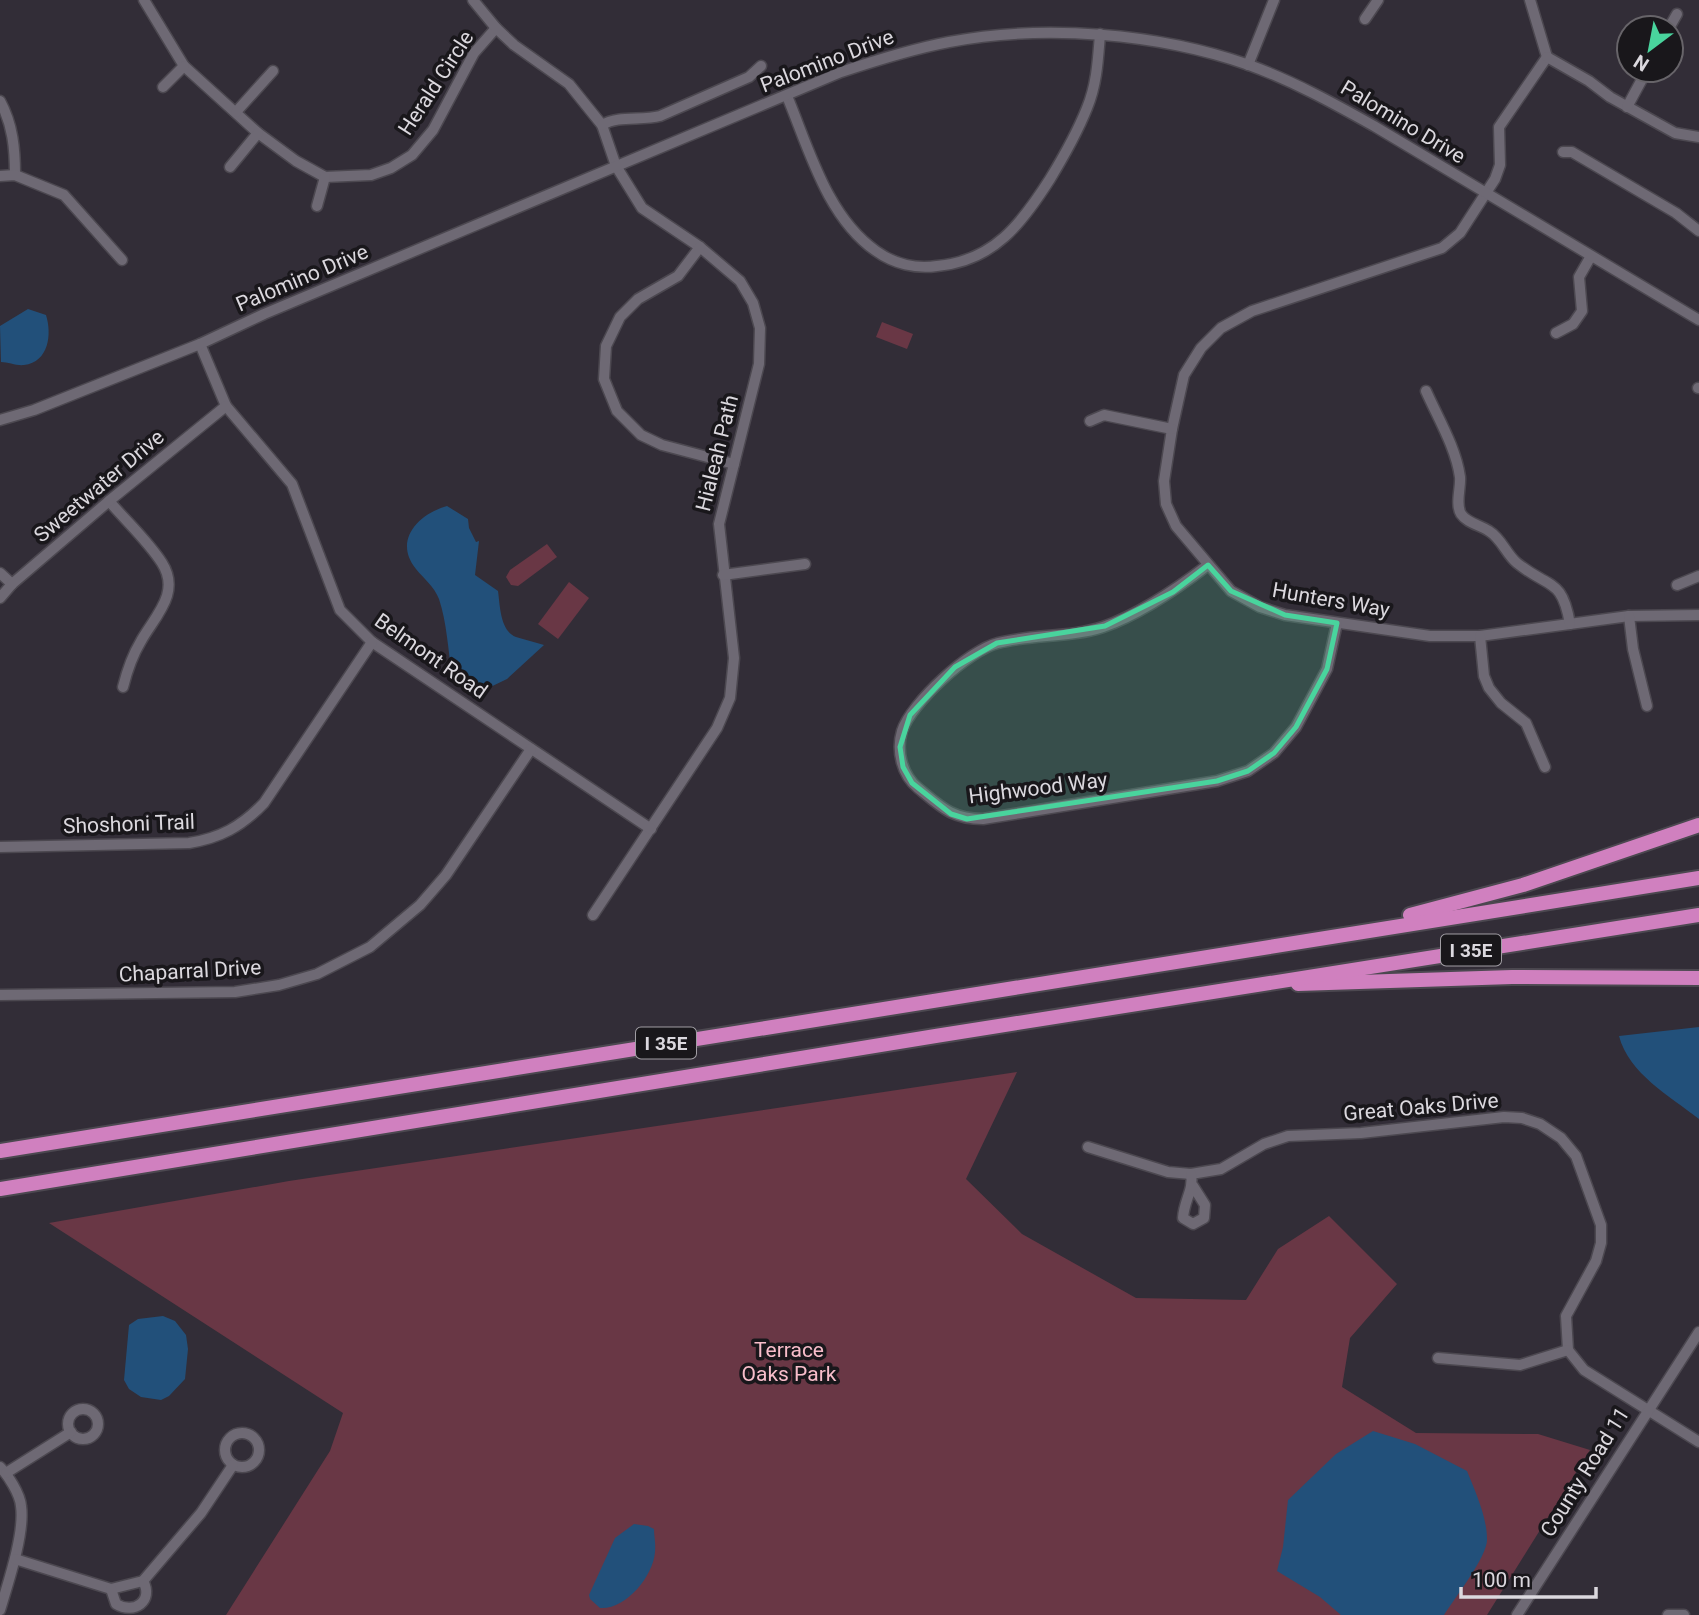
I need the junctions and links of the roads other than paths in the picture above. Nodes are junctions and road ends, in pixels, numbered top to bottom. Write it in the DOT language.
graph roads {
  1 [pos="144,0"];
  2 [pos="473,0"];
  3 [pos="1274,0"];
  4 [pos="1378,0"];
  5 [pos="1530,0"];
  6 [pos="1365,19"];
  7 [pos="496,28"];
  8 [pos="1100,34"];
  9 [pos="1547,57"];
  10 [pos="1248,65"];
  11 [pos="184,66"];
  12 [pos="761,66"];
  13 [pos="273,71"];
  14 [pos="1640,84"];
  15 [pos="163,87"];
  16 [pos="787,96"];
  17 [pos="0,101"];
  18 [pos="1628,107"];
  19 [pos="236,112"];
  20 [pos="602,125"];
  21 [pos="258,132"];
  22 [pos="1699,137"];
  23 [pos="1563,152"];
  24 [pos="616,166"];
  25 [pos="230,167"];
  26 [pos="15,175"];
  27 [pos="0,176"];
  28 [pos="325,177"];
  29 [pos="1486,193"];
  30 [pos="317,206"];
  31 [pos="1699,232"];
  32 [pos="700,247"];
  33 [pos="1591,256"];
  34 [pos="122,260"];
  35 [pos="1699,320"];
  36 [pos="1556,333"];
  37 [pos="200,344"];
  38 [pos="1426,391"];
  39 [pos="226,406"];
  40 [pos="0,420"];
  41 [pos="1090,421"];
  42 [pos="1172,429"];
  43 [pos="734,464"];
  44 [pos="109,501"];
  45 [pos="805,564"];
  46 [pos="1208,565"];
  47 [pos="0,573"];
  48 [pos="723,575"];
  49 [pos="1699,576"];
  50 [pos="12,584"];
  51 [pos="1677,585"];
  52 [pos="0,598"];
  53 [pos="1699,615"];
  54 [pos="1629,616"];
  55 [pos="1337,623"];
  56 [pos="1570,624"];
  57 [pos="1480,636"];
  58 [pos="372,642"];
  59 [pos="123,687"];
  60 [pos="1647,706"];
  61 [pos="531,749"];
  62 [pos="1545,767"];
  63 [pos="1699,825"];
  64 [pos="650,830"];
  65 [pos="0,847"];
  66 [pos="1699,878"];
  67 [pos="593,915"];
  68 [pos="1699,915"];
  69 [pos="1332,935"];
  70 [pos="1699,978"];
  71 [pos="1244,986"];
  72 [pos="0,995"];
  73 [pos="1088,1147"];
  74 [pos="0,1151"];
  75 [pos="1191,1174"];
  76 [pos="1193,1186"];
  77 [pos="0,1189"];
  78 [pos="1699,1325"];
  79 [pos="1699,1332"];
  80 [pos="1568,1350"];
  81 [pos="1686,1351"];
  82 [pos="1438,1358"];
  83 [pos="1647,1410"];
  84 [pos="71,1432"];
  85 [pos="1699,1442"];
  86 [pos="233,1465"];
  87 [pos="3,1470"];
  88 [pos="15,1559"];
  89 [pos="143,1581"];
  90 [pos="111,1589"];
  91 [pos="0,1610"];
  92 [pos="1517,1615"];
  93 [pos="1668,1615"];
  94 [pos="1684,1615"];
  1 -- 11 [label="street"];
  2 -- 7 [label="street, Hialeah Path"];
  3 -- 10 [label="street"];
  4 -- 6 [label="street"];
  5 -- 9 [label="street"];
  7 -- 20 [label="street, Hialeah Path"];
  7 -- 28 [label="street, Herald Circle"];
  8 -- 10 [label="street, Palomino Drive"];
  8 -- 16 [label="street, Palomino Drive"];
  8 -- 16 [label="street"];
  9 -- 18 [label="street"];
  9 -- 29 [label="street, Hunters Way"];
  10 -- 29 [label="street, Palomino Drive"];
  11 -- 15 [label="street"];
  11 -- 19 [label="street"];
  12 -- 20 [label="street"];
  13 -- 19 [label="street"];
  14 -- 18 [label="street"];
  16 -- 24 [label="street, Palomino Drive"];
  17 -- 26 [label="street"];
  18 -- 22 [label="street"];
  19 -- 21 [label="street"];
  20 -- 24 [label="street, Hialeah Path"];
  21 -- 25 [label="street"];
  21 -- 28 [label="street"];
  23 -- 31 [label="street"];
  24 -- 32 [label="street, Hialeah Path"];
  24 -- 37 [label="street, Palomino Drive"];
  26 -- 27 [label="street"];
  26 -- 34 [label="street"];
  28 -- 30 [label="street"];
  29 -- 33 [label="street, Palomino Drive"];
  29 -- 42 [label="street, Hunters Way"];
  32 -- 43 [label="street, Hialeah Path"];
  32 -- 43 [label="street"];
  33 -- 35 [label="street, Palomino Drive"];
  33 -- 36 [label="street"];
  37 -- 39 [label="street, Belmont Road"];
  37 -- 40 [label="street, Palomino Drive"];
  38 -- 56 [label="street"];
  39 -- 44 [label="street, Sweetwater Drive"];
  39 -- 58 [label="street, Belmont Road"];
  41 -- 42 [label="street"];
  42 -- 46 [label="street, Hunters Way"];
  43 -- 48 [label="street, Hialeah Path"];
  44 -- 50 [label="street, Sweetwater Drive"];
  44 -- 59 [label="street"];
  45 -- 48 [label="street"];
  46 -- 55 [label="street, Hunters Way"];
  46 -- 55 [label="street, Highwood Way"];
  47 -- 50 [label="street"];
  48 -- 64 [label="street, Hialeah Path"];
  49 -- 51 [label="street"];
  50 -- 52 [label="street, Sweetwater Drive"];
  53 -- 54 [label="street, Hunters Way"];
  54 -- 56 [label="street, Hunters Way"];
  54 -- 60 [label="street"];
  55 -- 57 [label="street, Hunters Way"];
  56 -- 57 [label="street, Hunters Way"];
  57 -- 62 [label="street"];
  58 -- 61 [label="street, Belmont Road"];
  58 -- 65 [label="street, Shoshoni Trail"];
  61 -- 64 [label="street, Belmont Road"];
  61 -- 72 [label="street, Chaparral Drive"];
  63 -- 69 [label="highway"];
  64 -- 67 [label="street, Hialeah Path"];
  66 -- 69 [label="highway, I 35E"];
  68 -- 71 [label="highway, I 35E"];
  69 -- 74 [label="highway, I 35E"];
  70 -- 71 [label="highway"];
  71 -- 77 [label="highway, I 35E"];
  73 -- 75 [label="street, Great Oaks Drive"];
  75 -- 76 [label="street"];
  75 -- 80 [label="street, Great Oaks Drive"];
  78 -- 81 [label="street"];
  79 -- 81 [label="street"];
  80 -- 82 [label="street"];
  80 -- 83 [label="street"];
  81 -- 83 [label="street, County Road 11"];
  83 -- 85 [label="street"];
  83 -- 92 [label="street, County Road 11"];
  84 -- 87 [label="street"];
  86 -- 89 [label="street"];
  87 -- 88 [label="street"];
  88 -- 90 [label="street"];
  88 -- 91 [label="street"];
  89 -- 90 [label="street"];
  89 -- 90 [label="street"];
  93 -- 94 [label="street"];
}
